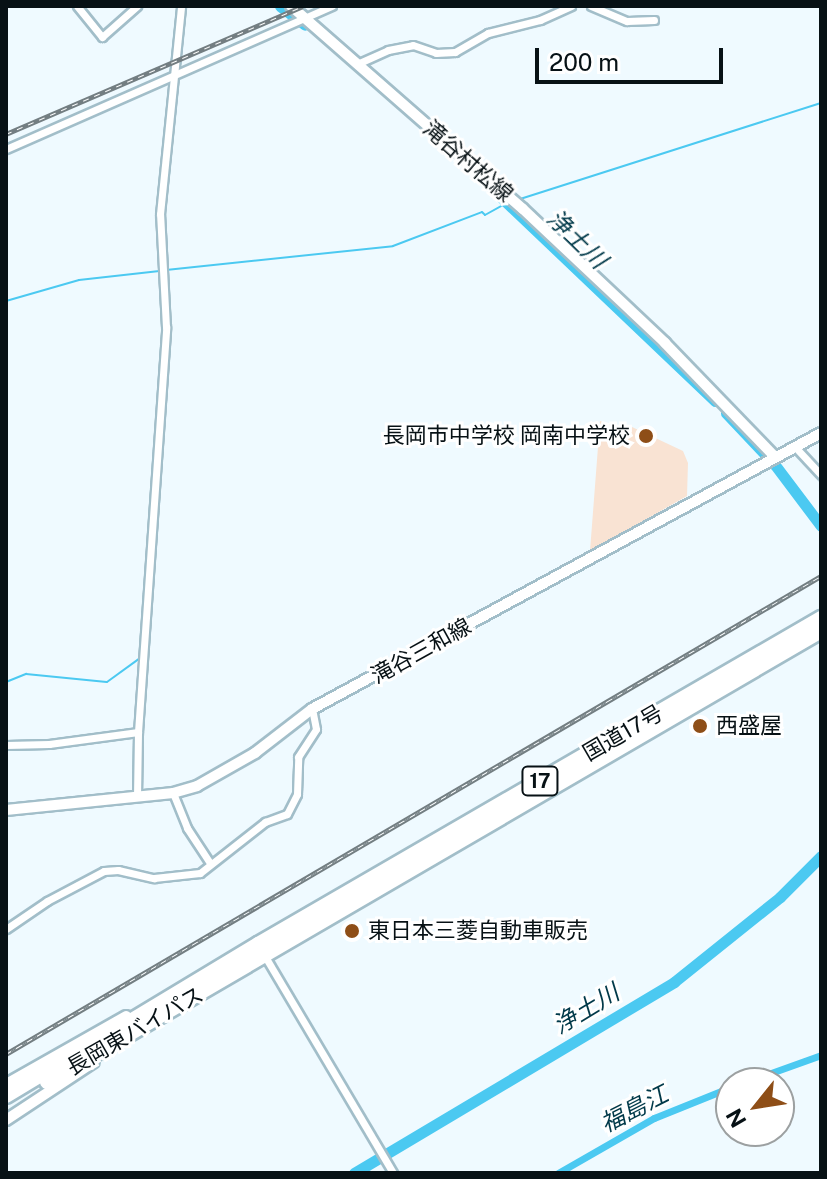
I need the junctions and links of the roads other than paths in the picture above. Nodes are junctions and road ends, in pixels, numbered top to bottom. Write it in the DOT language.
graph roads {
  1 [pos="77,6"];
  2 [pos="137,6"];
  3 [pos="181,6"];
  4 [pos="291,6"];
  5 [pos="332,6"];
  6 [pos="571,6"];
  7 [pos="591,6"];
  8 [pos="305,17"];
  9 [pos="654,20"];
  10 [pos="357,64"];
  11 [pos="174,75"];
  12 [pos="6,149"];
  13 [pos="821,433"];
  14 [pos="796,448"];
  15 [pos="775,457"];
  16 [pos="821,475"];
  17 [pos="821,618"];
  18 [pos="821,631"];
  19 [pos="312,709"];
  20 [pos="138,732"];
  21 [pos="6,745"];
  22 [pos="173,793"];
  23 [pos="137,797"];
  24 [pos="6,810"];
  25 [pos="210,863"];
  26 [pos="6,929"];
  27 [pos="261,949"];
  28 [pos="178,992"];
  29 [pos="172,1009"];
  30 [pos="6,1084"];
  31 [pos="6,1096"];
  32 [pos="6,1107"];
  33 [pos="6,1120"];
  34 [pos="393,1173"];
  1 -- 2 [label="street"];
  3 -- 11 [label="street"];
  4 -- 8 [label="main road, 滝谷村松線"];
  5 -- 8 [label="street"];
  6 -- 10 [label="street"];
  7 -- 9 [label="street"];
  8 -- 10 [label="main road, 滝谷村松線"];
  8 -- 11 [label="street"];
  10 -- 15 [label="main road, 滝谷村松線"];
  11 -- 12 [label="street"];
  11 -- 20 [label="street"];
  13 -- 14 [label="main road, 滝谷三和線"];
  14 -- 15 [label="main road, 滝谷三和線"];
  14 -- 16 [label="street"];
  15 -- 19 [label="main road, 滝谷三和線"];
  17 -- 27 [label="highway, 国道17号 / 17"];
  18 -- 27 [label="highway, 国道17号 / 17"];
  19 -- 22 [label="main road, 滝谷三和線"];
  19 -- 25 [label="street"];
  20 -- 21 [label="street"];
  20 -- 23 [label="street"];
  22 -- 23 [label="main road, 滝谷三和線"];
  22 -- 25 [label="street"];
  23 -- 24 [label="main road, 滝谷三和線"];
  25 -- 26 [label="street"];
  27 -- 28 [label="highway, 長岡東バイパス / 17"];
  27 -- 29 [label="highway, 長岡東バイパス / 17"];
  27 -- 34 [label="street"];
  28 -- 30 [label="main road"];
  28 -- 31 [label="highway, 長岡東バイパス / 17"];
  29 -- 32 [label="highway, 長岡東バイパス / 17"];
  29 -- 33 [label="main road"];
}
